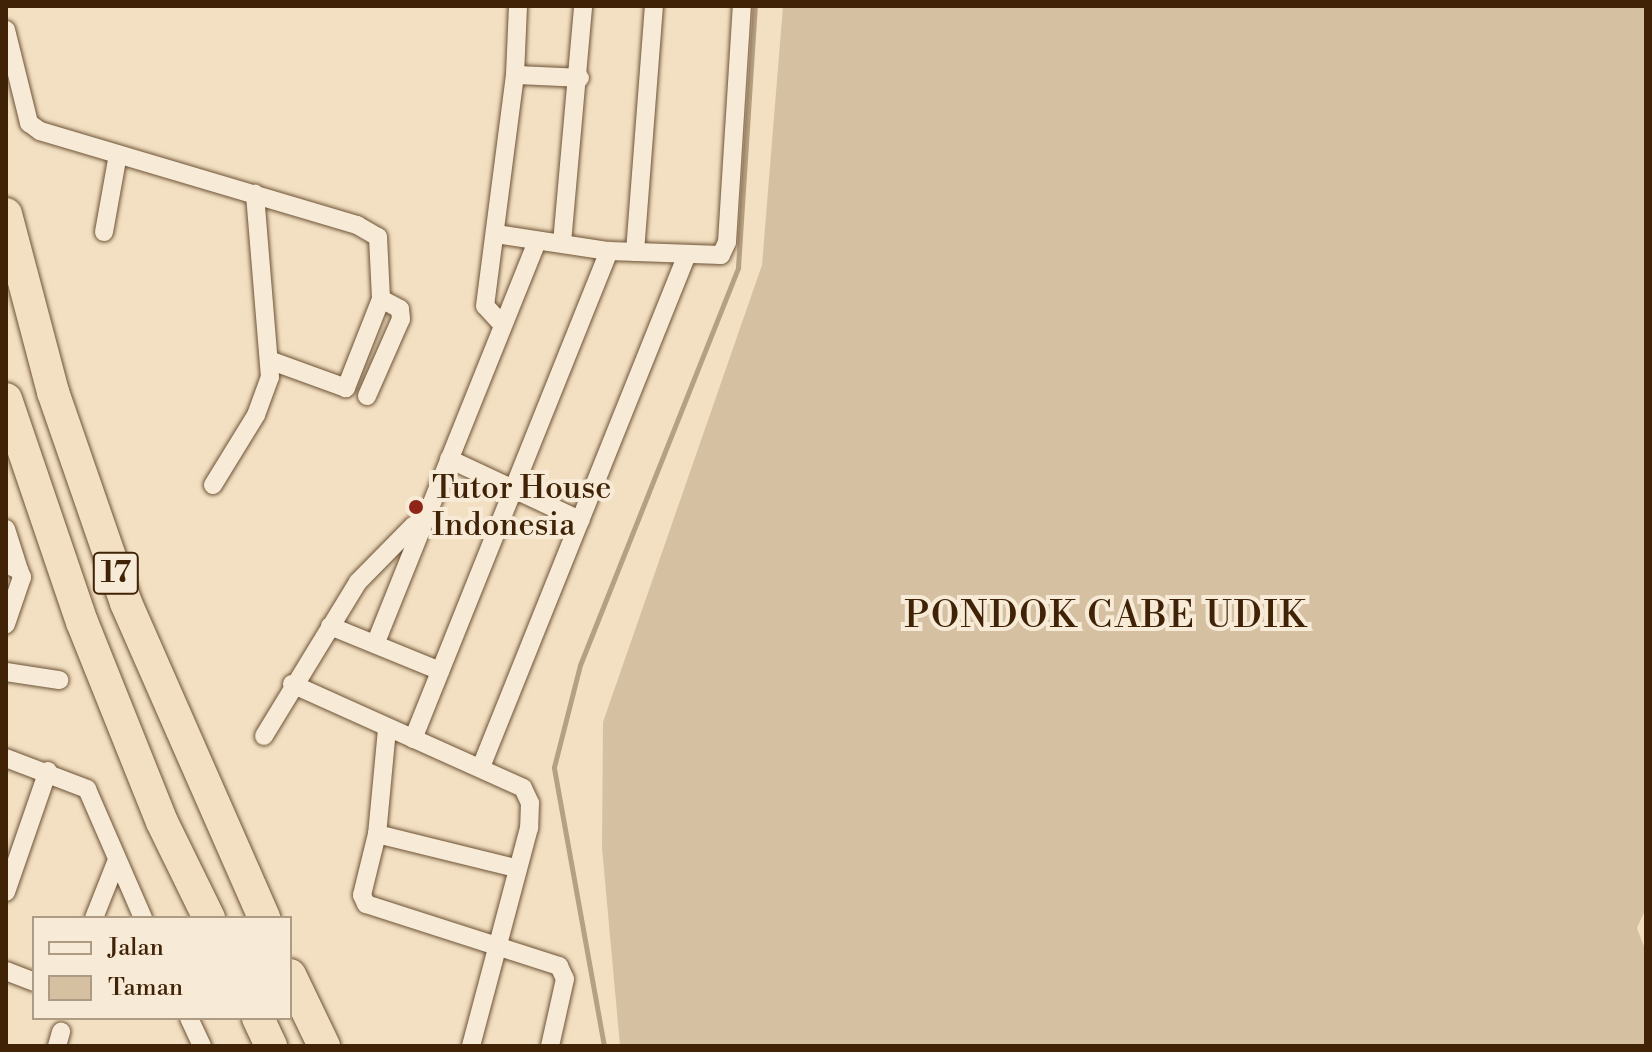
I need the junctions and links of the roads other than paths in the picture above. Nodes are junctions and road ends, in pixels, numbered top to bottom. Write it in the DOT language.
graph roads {
  1 [pos="518,6"];
  2 [pos="583,6"];
  3 [pos="654,6"];
  4 [pos="742,6"];
  5 [pos="6,30"];
  6 [pos="515,75"];
  7 [pos="580,78"];
  8 [pos="118,154"];
  9 [pos="255,194"];
  10 [pos="6,214"];
  11 [pos="104,232"];
  12 [pos="496,234"];
  13 [pos="537,241"];
  14 [pos="562,243"];
  15 [pos="609,251"];
  16 [pos="635,252"];
  17 [pos="686,257"];
  18 [pos="381,299"];
  19 [pos="501,323"];
  20 [pos="269,360"];
  21 [pos="367,396"];
  22 [pos="6,399"];
  23 [pos="449,459"];
  24 [pos="213,485"];
  25 [pos="513,492"];
  26 [pos="424,515"];
  27 [pos="580,520"];
  28 [pos="6,529"];
  29 [pos="12,567"];
  30 [pos="6,624"];
  31 [pos="330,626"];
  32 [pos="376,642"];
  33 [pos="440,671"];
  34 [pos="6,672"];
  35 [pos="59,680"];
  36 [pos="292,684"];
  37 [pos="387,729"];
  38 [pos="264,736"];
  39 [pos="413,739"];
  40 [pos="6,758"];
  41 [pos="481,767"];
  42 [pos="48,771"];
  43 [pos="377,834"];
  44 [pos="117,860"];
  45 [pos="515,868"];
  46 [pos="6,892"];
  47 [pos="95,916"];
  48 [pos="142,916"];
  49 [pos="208,916"];
  50 [pos="263,916"];
  51 [pos="498,945"];
  52 [pos="6,971"];
  53 [pos="292,979"];
  54 [pos="32,981"];
  55 [pos="190,1020"];
  56 [pos="259,1020"];
  57 [pos="202,1046"];
  58 [pos="271,1046"];
  59 [pos="324,1046"];
  60 [pos="471,1046"];
  61 [pos="550,1046"];
  1 -- 6 [label="street"];
  2 -- 7 [label="street"];
  3 -- 16 [label="street"];
  4 -- 17 [label="street"];
  5 -- 8 [label="street"];
  6 -- 7 [label="street"];
  6 -- 12 [label="street"];
  7 -- 14 [label="street"];
  8 -- 9 [label="street"];
  8 -- 11 [label="street"];
  9 -- 18 [label="street"];
  9 -- 20 [label="street"];
  10 -- 50 [label="highway, 17"];
  12 -- 13 [label="street"];
  12 -- 19 [label="street"];
  13 -- 14 [label="street"];
  13 -- 19 [label="street"];
  14 -- 15 [label="street"];
  15 -- 16 [label="street"];
  15 -- 25 [label="street"];
  16 -- 17 [label="street"];
  17 -- 27 [label="street"];
  18 -- 20 [label="street"];
  18 -- 21 [label="street"];
  19 -- 23 [label="street"];
  20 -- 24 [label="street"];
  22 -- 49 [label="highway, 17"];
  23 -- 25 [label="street"];
  23 -- 26 [label="street"];
  25 -- 27 [label="street"];
  25 -- 33 [label="street"];
  26 -- 31 [label="street"];
  26 -- 32 [label="street"];
  27 -- 41 [label="street"];
  28 -- 29 [label="street"];
  29 -- 30 [label="street"];
  31 -- 32 [label="street"];
  31 -- 36 [label="street"];
  32 -- 33 [label="street"];
  33 -- 39 [label="street"];
  34 -- 35 [label="street"];
  36 -- 37 [label="street"];
  36 -- 38 [label="street"];
  37 -- 39 [label="street"];
  37 -- 43 [label="street"];
  39 -- 41 [label="street"];
  40 -- 42 [label="street"];
  41 -- 45 [label="street"];
  42 -- 44 [label="street"];
  42 -- 46 [label="street"];
  43 -- 45 [label="street"];
  43 -- 51 [label="street"];
  44 -- 47 [label="street"];
  44 -- 48 [label="street"];
  45 -- 51 [label="street"];
  51 -- 60 [label="street"];
  51 -- 61 [label="street"];
  52 -- 54 [label="street"];
  53 -- 59 [label="highway"];
  55 -- 57 [label="street"];
  56 -- 58 [label="highway"];
}
